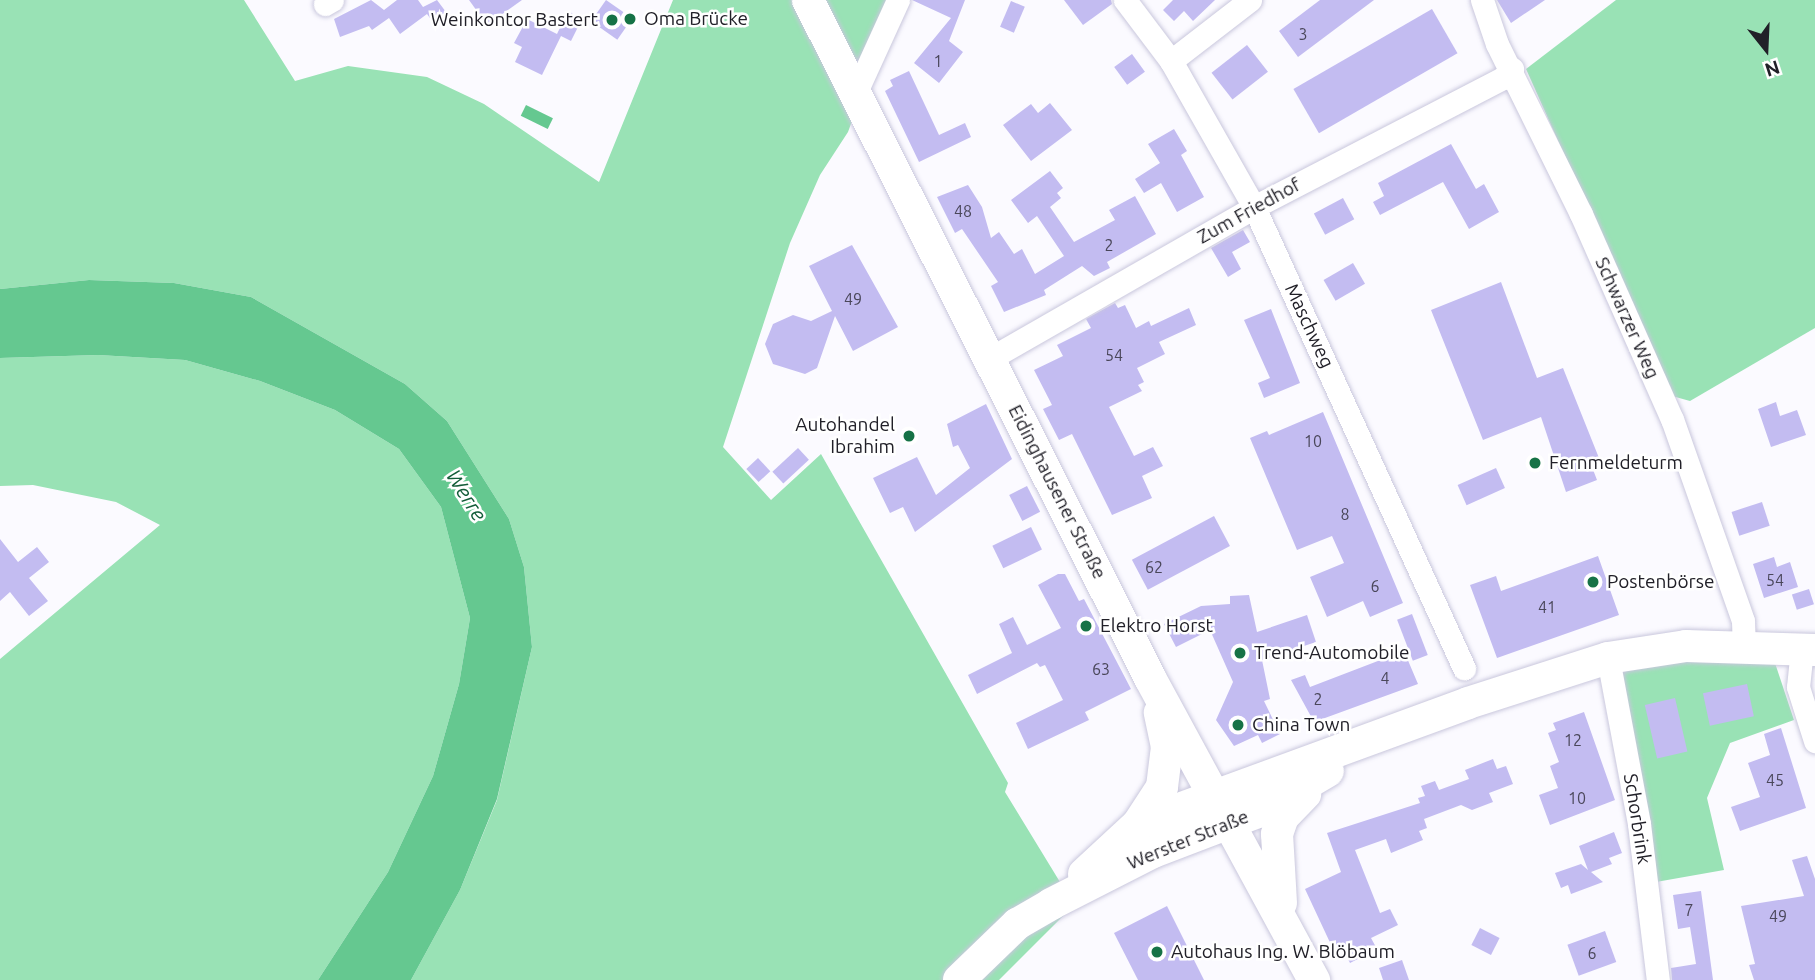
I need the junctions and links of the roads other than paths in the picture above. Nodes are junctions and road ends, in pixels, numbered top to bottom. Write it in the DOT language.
graph roads {
  1 [pos="808,0"];
  2 [pos="898,0"];
  3 [pos="1125,0"];
  4 [pos="1250,0"];
  5 [pos="1482,0"];
  6 [pos="1171,61"];
  7 [pos="1512,69"];
  8 [pos="850,81"];
  9 [pos="1254,207"];
  10 [pos="989,359"];
  11 [pos="1744,646"];
  12 [pos="1808,649"];
  13 [pos="1608,658"];
  14 [pos="1464,668"];
  15 [pos="1150,678"];
  16 [pos="1429,719"];
  17 [pos="1815,741"];
  18 [pos="1359,752"];
  19 [pos="1223,809"];
  20 [pos="1138,824"];
  21 [pos="1051,904"];
  22 [pos="1282,918"];
  23 [pos="960,980"];
  24 [pos="1314,980"];
  25 [pos="1658,980"];
  1 -- 8 [label="main road, Eidinghausener Straße"];
  2 -- 8 [label="street"];
  3 -- 6 [label="street, Maschweg"];
  4 -- 6 [label="street"];
  5 -- 7 [label="street, Schwarzer Weg"];
  6 -- 9 [label="street, Maschweg"];
  7 -- 9 [label="street, Zum Friedhof"];
  7 -- 11 [label="street, Schwarzer Weg"];
  8 -- 10 [label="main road, Eidinghausener Straße"];
  9 -- 10 [label="street, Zum Friedhof"];
  9 -- 14 [label="street, Maschweg"];
  10 -- 15 [label="main road, Eidinghausener Straße"];
  11 -- 12 [label="main road, Werster Straße"];
  11 -- 13 [label="main road, Werster Straße"];
  12 -- 17 [label="street"];
  13 -- 16 [label="main road, Werster Straße"];
  13 -- 25 [label="street, Schorbrink"];
  15 -- 19 [label="main road, Eidinghausener Straße"];
  15 -- 20 [label="main road"];
  16 -- 18 [label="main road, Werster Straße"];
  16 -- 19 [label="main road, Werster Straße"];
  18 -- 19 [label="main road, Werster Straße"];
  18 -- 22 [label="main road"];
  19 -- 20 [label="main road, Werster Straße"];
  19 -- 21 [label="main road, Werster Straße"];
  19 -- 22 [label="main road, Eidinghausener Straße"];
  20 -- 21 [label="main road"];
  21 -- 23 [label="main road, Werster Straße"];
  22 -- 24 [label="main road, Eidinghausener Straße"];
}
